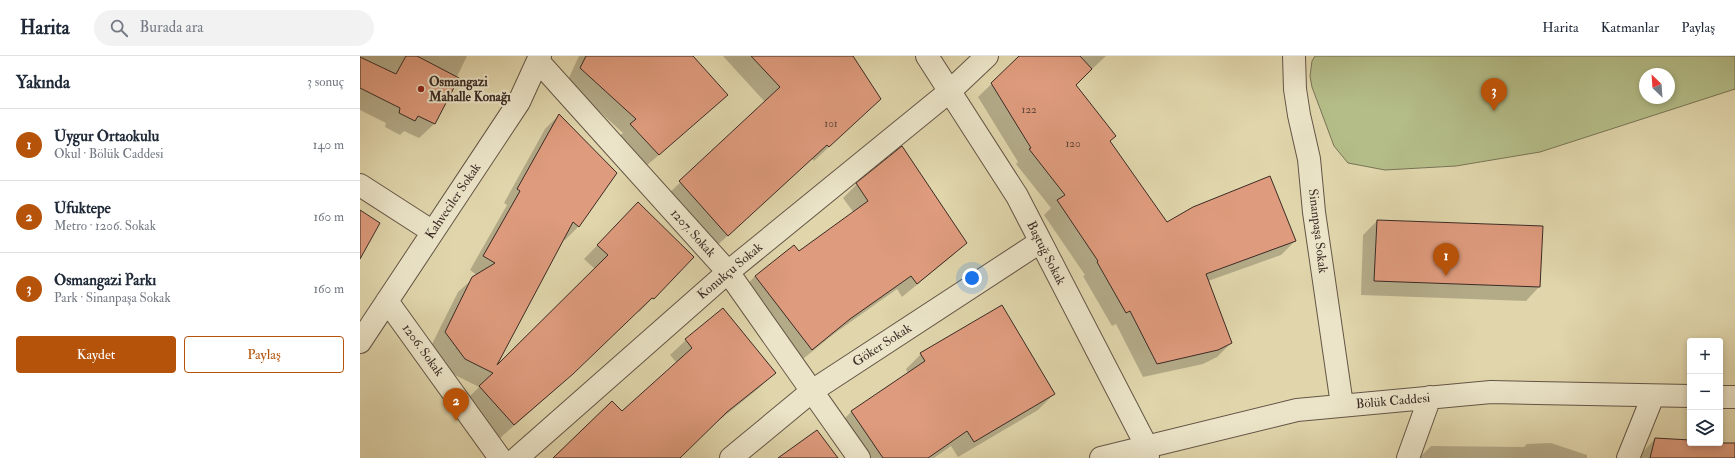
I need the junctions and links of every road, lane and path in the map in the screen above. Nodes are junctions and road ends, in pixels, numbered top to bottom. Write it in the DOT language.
graph roads {
  1 [pos="927,56"];
  2 [pos="988,56"];
  3 [pos="1294,56"];
  4 [pos="539,58"];
  5 [pos="950,91"];
  6 [pos="360,185"];
  7 [pos="433,232"];
  8 [pos="1040,242"];
  9 [pos="728,272"];
  10 [pos="387,301"];
  11 [pos="360,342"];
  12 [pos="812,391"];
  13 [pos="1653,396"];
  14 [pos="1687,396"];
  15 [pos="1430,397"];
  16 [pos="1723,397"];
  17 [pos="1735,397"];
  18 [pos="1342,405"];
  19 [pos="1147,452"];
  20 [pos="500,458"];
  21 [pos="517,458"];
  22 [pos="731,458"];
  23 [pos="859,458"];
  24 [pos="1101,458"];
  25 [pos="1408,458"];
  26 [pos="1628,458"];
  1 -- 5 [label="street, Baştuğ Sokak"];
  2 -- 5 [label="street, Konukçu Sokak"];
  3 -- 18 [label="street, Sinanpaşa Sokak"];
  4 -- 7 [label="street, Kahveciler Sokak"];
  4 -- 9 [label="street, 1207. Sokak"];
  5 -- 8 [label="street, Baştuğ Sokak"];
  5 -- 9 [label="street, Konukçu Sokak"];
  6 -- 7 [label="street"];
  7 -- 10 [label="street, Kahveciler Sokak"];
  8 -- 12 [label="street, Göker Sokak"];
  8 -- 19 [label="street, Baştuğ Sokak"];
  9 -- 12 [label="street, 1207. Sokak"];
  9 -- 21 [label="street, Konukçu Sokak"];
  10 -- 11 [label="street, Kahveciler Sokak"];
  10 -- 20 [label="street, 1206. Sokak"];
  12 -- 22 [label="street, Göker Sokak"];
  12 -- 23 [label="street, 1207. Sokak"];
  13 -- 14 [label="street, Bölük Caddesi"];
  13 -- 15 [label="street, Bölük Caddesi"];
  13 -- 26 [label="street"];
  15 -- 18 [label="street, Bölük Caddesi"];
  15 -- 25 [label="street"];
  16 -- 17 [label="street"];
  18 -- 19 [label="street, Bölük Caddesi"];
  19 -- 24 [label="street, Bölük Caddesi"];
}
